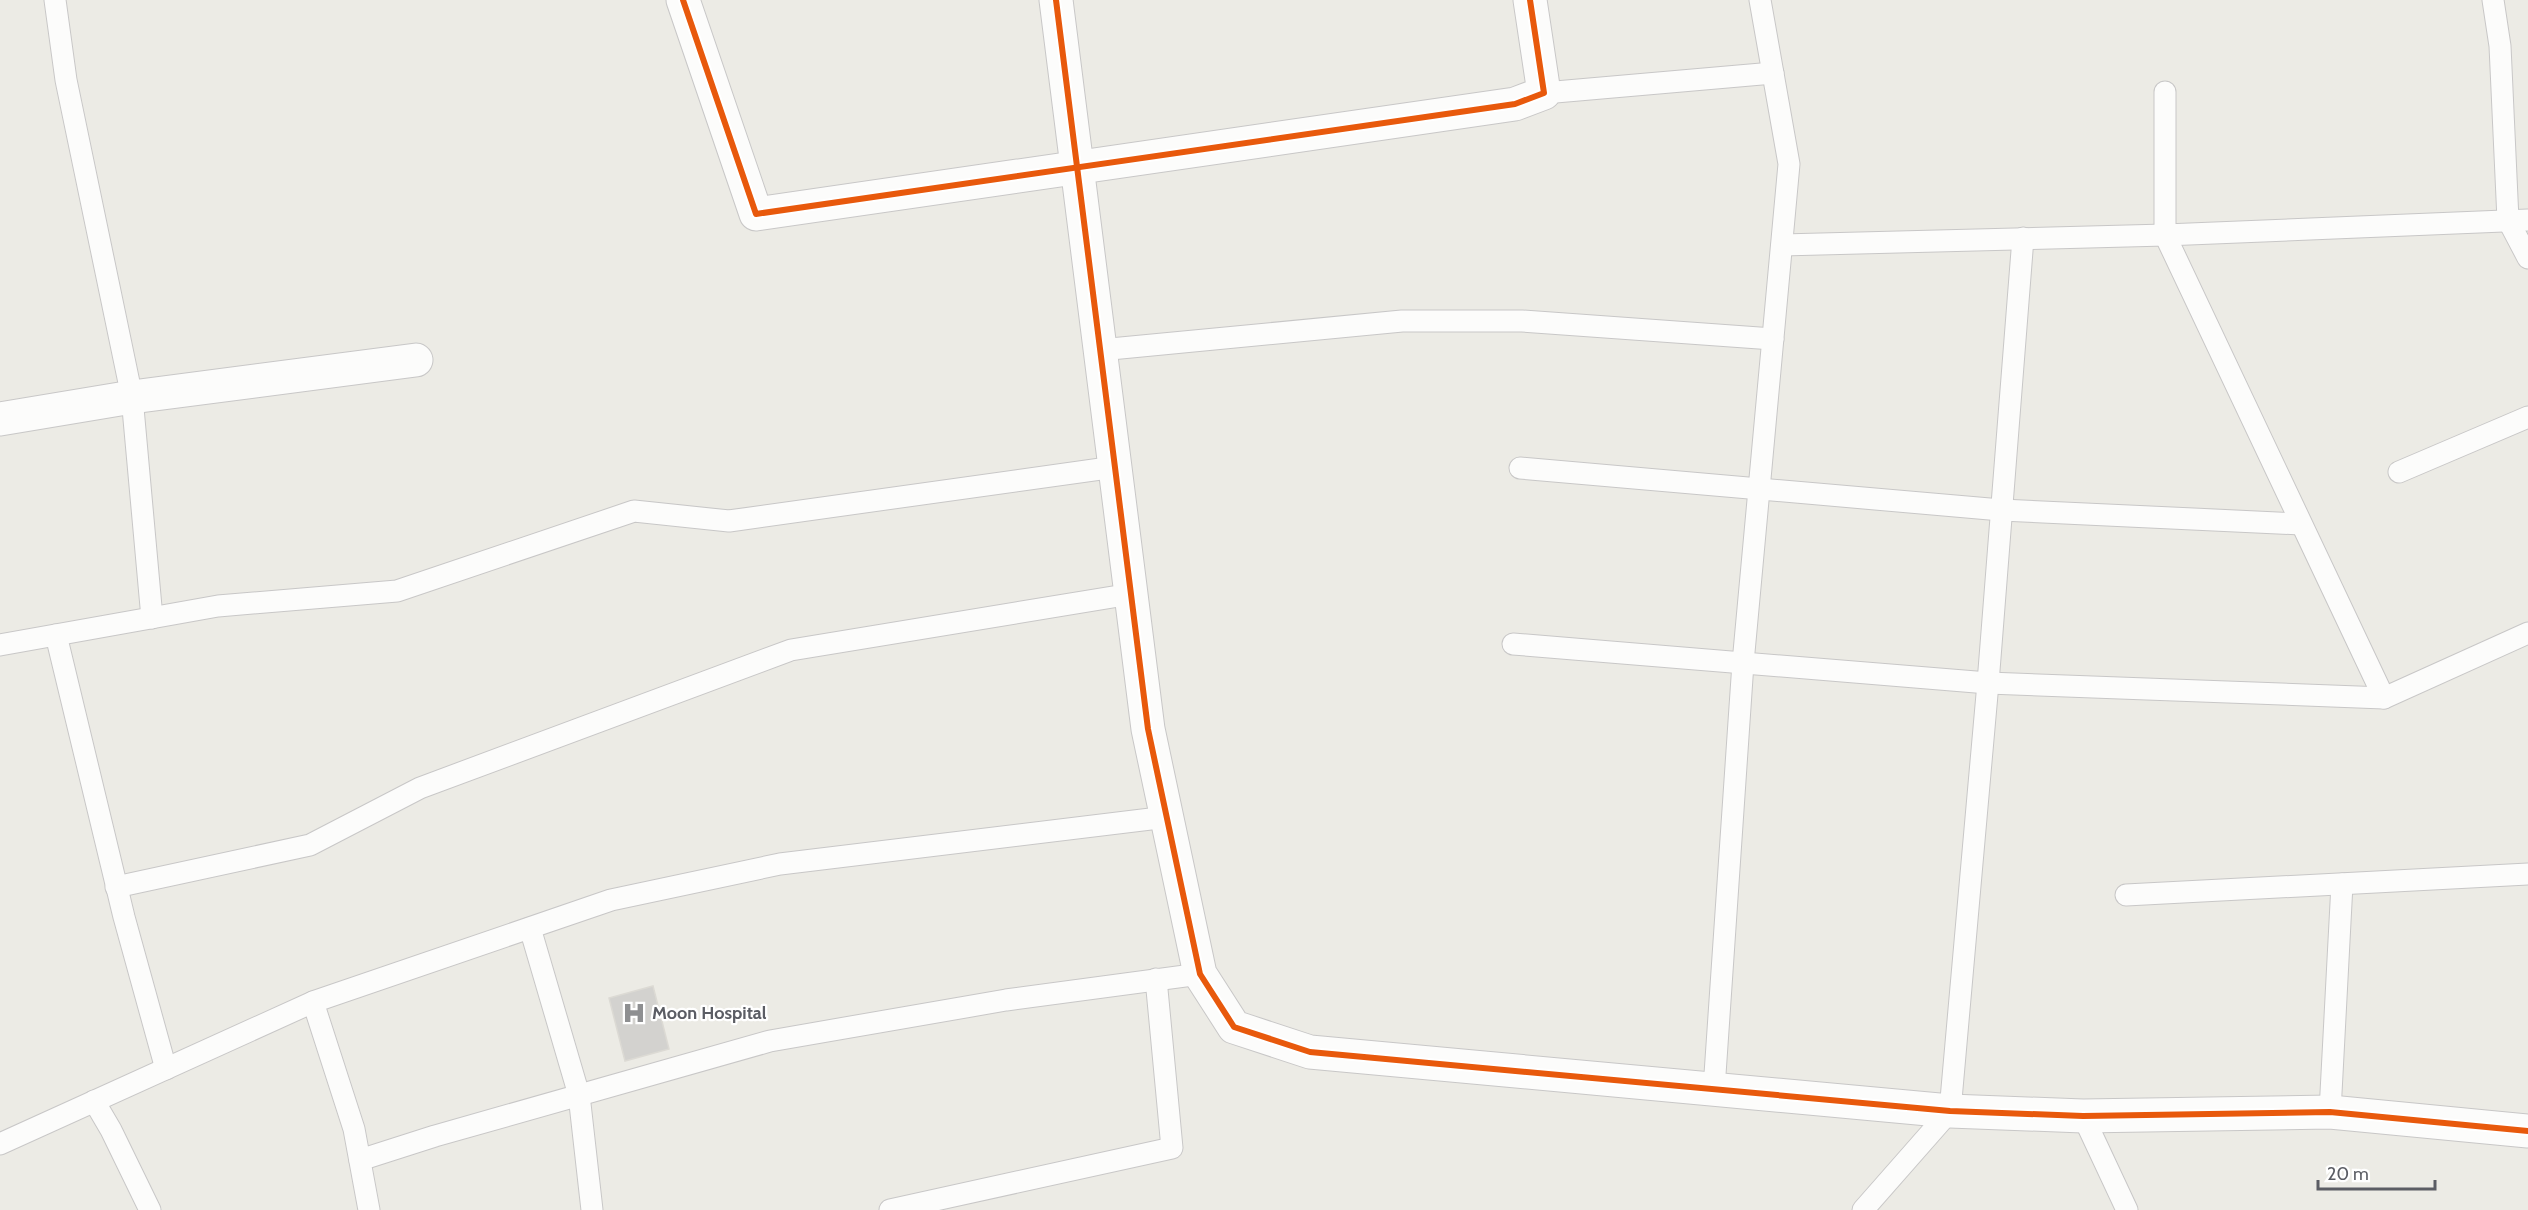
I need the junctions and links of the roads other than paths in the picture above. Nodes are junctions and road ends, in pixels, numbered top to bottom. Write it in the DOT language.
graph roads {
  1 [pos="55,0"];
  2 [pos="683,0"];
  3 [pos="1056,0"];
  4 [pos="1530,0"];
  5 [pos="1760,0"];
  6 [pos="2493,0"];
  7 [pos="1773,73"];
  8 [pos="2165,92"];
  9 [pos="1544,93"];
  10 [pos="1077,166"];
  11 [pos="2518,220"];
  12 [pos="2165,235"];
  13 [pos="2023,238"];
  14 [pos="1782,245"];
  15 [pos="2528,258"];
  16 [pos="1773,339"];
  17 [pos="1100,350"];
  18 [pos="416,360"];
  19 [pos="132,398"];
  20 [pos="2528,417"];
  21 [pos="0,419"];
  22 [pos="1115,467"];
  23 [pos="1520,468"];
  24 [pos="2398,472"];
  25 [pos="1759,488"];
  26 [pos="2001,510"];
  27 [pos="2301,524"];
  28 [pos="1131,594"];
  29 [pos="152,618"];
  30 [pos="2528,633"];
  31 [pos="56,635"];
  32 [pos="1513,644"];
  33 [pos="0,645"];
  34 [pos="1743,663"];
  35 [pos="1988,683"];
  36 [pos="2384,698"];
  37 [pos="1167,817"];
  38 [pos="2528,874"];
  39 [pos="2342,884"];
  40 [pos="116,887"];
  41 [pos="2126,895"];
  42 [pos="530,928"];
  43 [pos="1200,974"];
  44 [pos="1156,980"];
  45 [pos="313,1002"];
  46 [pos="166,1068"];
  47 [pos="1714,1089"];
  48 [pos="579,1095"];
  49 [pos="94,1101"];
  50 [pos="1950,1111"];
  51 [pos="2330,1112"];
  52 [pos="2083,1116"];
  53 [pos="2528,1131"];
  54 [pos="0,1144"];
  55 [pos="360,1160"];
  56 [pos="150,1210"];
  57 [pos="369,1210"];
  58 [pos="592,1210"];
  59 [pos="890,1210"];
  60 [pos="1863,1210"];
  61 [pos="2127,1210"];
  1 -- 19 [label="lane"];
  2 -- 10 [label="street"];
  3 -- 10 [label="street"];
  4 -- 9 [label="street"];
  5 -- 7 [label="lane"];
  6 -- 11 [label="lane"];
  7 -- 9 [label="lane"];
  7 -- 14 [label="lane"];
  8 -- 12 [label="lane"];
  9 -- 10 [label="street"];
  10 -- 17 [label="street"];
  11 -- 12 [label="lane"];
  11 -- 15 [label="lane"];
  12 -- 13 [label="lane"];
  12 -- 27 [label="lane"];
  13 -- 14 [label="lane"];
  13 -- 26 [label="lane"];
  14 -- 16 [label="lane"];
  16 -- 17 [label="lane"];
  16 -- 25 [label="lane"];
  17 -- 22 [label="street"];
  18 -- 19 [label="street"];
  19 -- 21 [label="street"];
  19 -- 29 [label="lane"];
  20 -- 24 [label="lane"];
  22 -- 28 [label="street"];
  22 -- 29 [label="lane"];
  23 -- 25 [label="lane"];
  25 -- 26 [label="lane"];
  25 -- 34 [label="lane"];
  26 -- 27 [label="lane"];
  26 -- 35 [label="lane"];
  27 -- 36 [label="lane"];
  28 -- 37 [label="street"];
  28 -- 40 [label="lane"];
  29 -- 31 [label="lane"];
  30 -- 36 [label="lane"];
  31 -- 33 [label="lane"];
  31 -- 40 [label="lane"];
  32 -- 34 [label="lane"];
  34 -- 35 [label="lane"];
  34 -- 47 [label="lane"];
  35 -- 36 [label="lane"];
  35 -- 50 [label="lane"];
  37 -- 42 [label="lane"];
  37 -- 43 [label="street"];
  38 -- 39 [label="lane"];
  39 -- 41 [label="lane"];
  39 -- 51 [label="lane"];
  40 -- 46 [label="lane"];
  42 -- 45 [label="lane"];
  42 -- 48 [label="lane"];
  43 -- 44 [label="lane"];
  43 -- 47 [label="street"];
  44 -- 48 [label="lane"];
  44 -- 59 [label="lane"];
  45 -- 46 [label="lane"];
  45 -- 55 [label="lane"];
  46 -- 49 [label="lane"];
  47 -- 50 [label="street"];
  48 -- 55 [label="lane"];
  48 -- 58 [label="lane"];
  49 -- 54 [label="lane"];
  49 -- 56 [label="lane"];
  50 -- 52 [label="street"];
  50 -- 60 [label="lane"];
  51 -- 52 [label="street"];
  51 -- 53 [label="street"];
  52 -- 61 [label="lane"];
  55 -- 57 [label="lane"];
}
